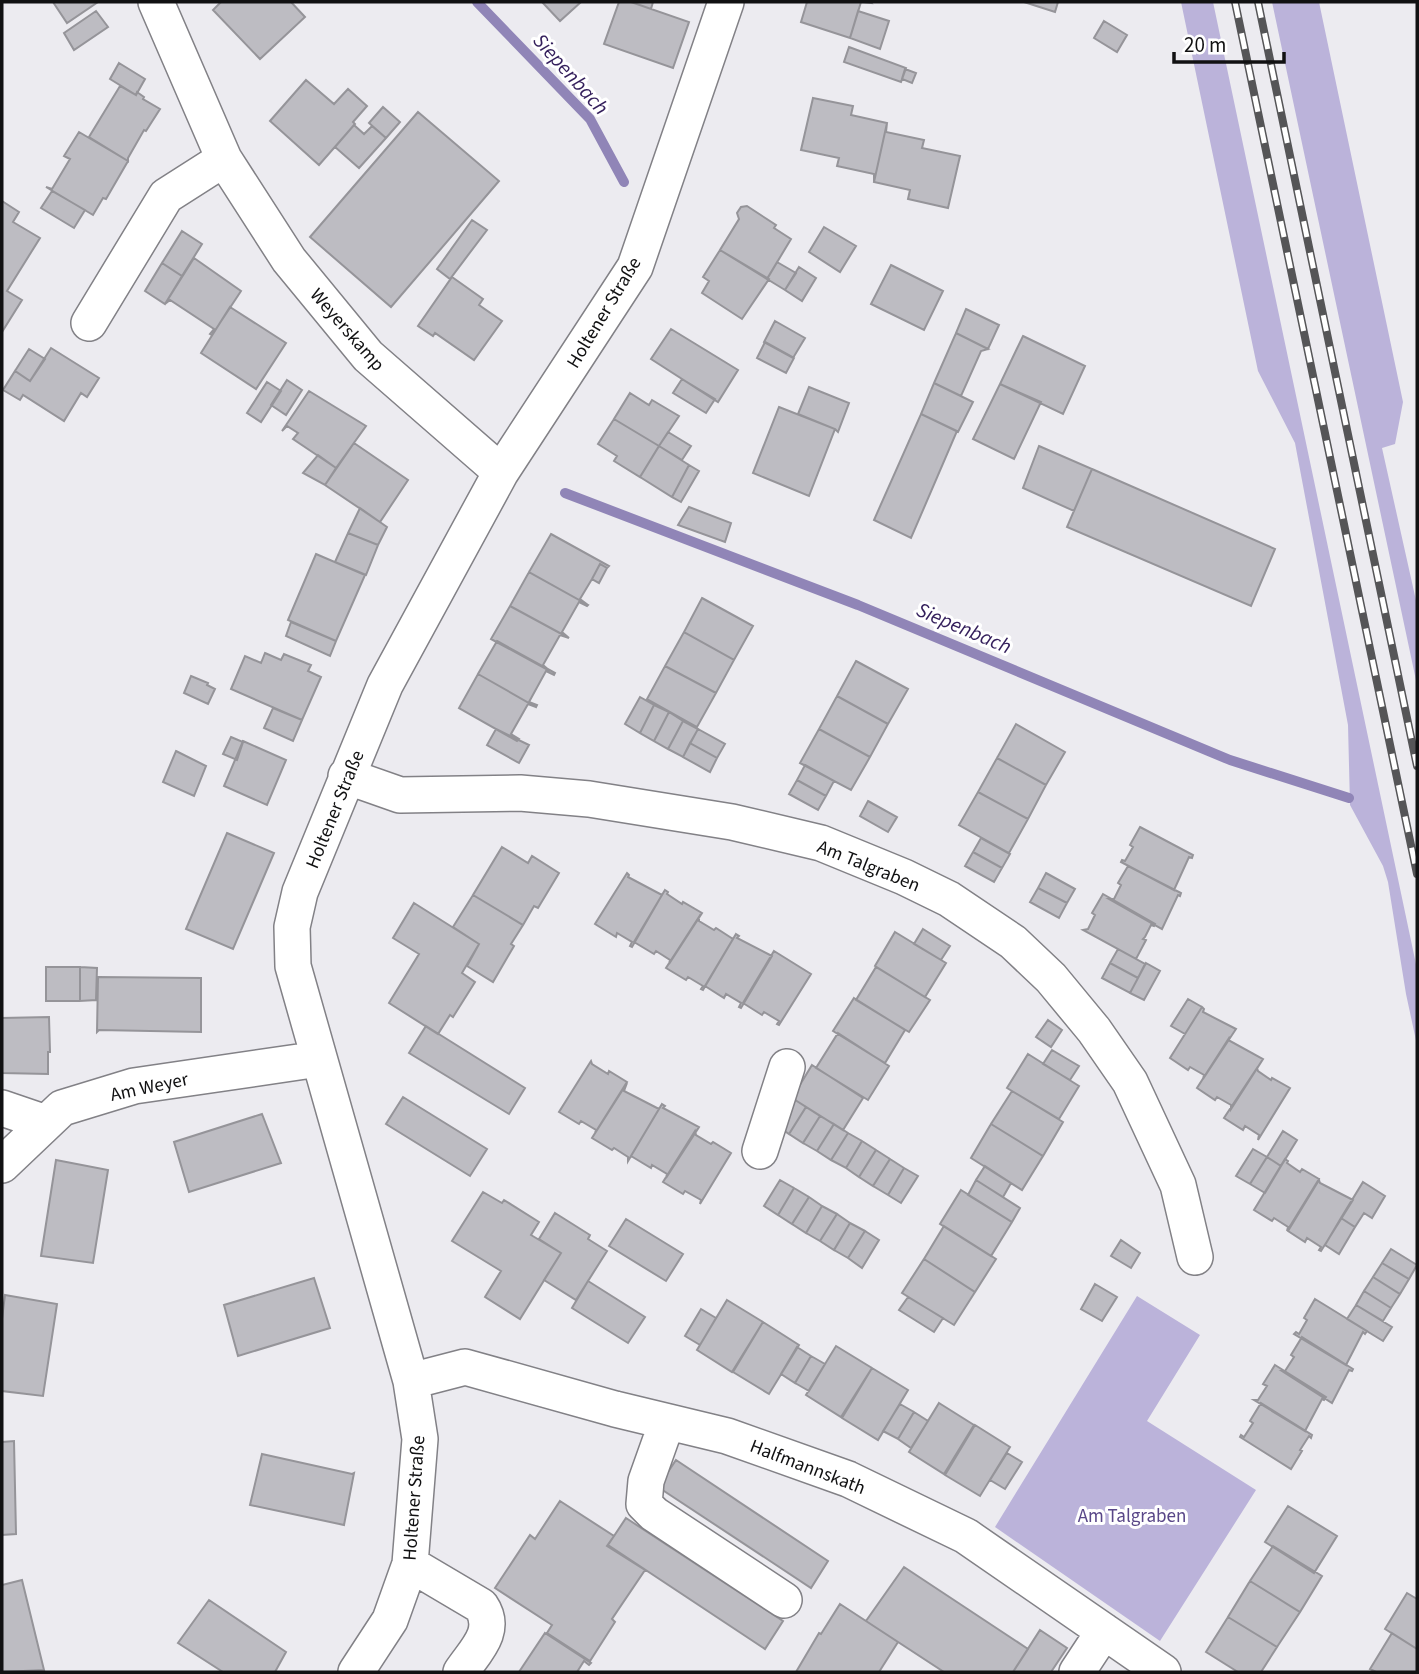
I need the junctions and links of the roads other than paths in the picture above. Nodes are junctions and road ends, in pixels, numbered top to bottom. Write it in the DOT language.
graph roads {
  1 [pos="156,2"];
  2 [pos="726,2"];
  3 [pos="224,159"];
  4 [pos="89,323"];
  5 [pos="501,472"];
  6 [pos="346,776"];
  7 [pos="319,1059"];
  8 [pos="787,1067"];
  9 [pos="2,1108"];
  10 [pos="46,1123"];
  11 [pos="760,1151"];
  12 [pos="2,1165"];
  13 [pos="1195,1257"];
  14 [pos="411,1381"];
  15 [pos="667,1422"];
  16 [pos="410,1564"];
  17 [pos="784,1600"];
  18 [pos="1104,1631"];
  19 [pos="363,1670"];
  20 [pos="461,1672"];
  21 [pos="1077,1672"];
  22 [pos="1163,1672"];
  1 -- 3 [label="street, Weyerskamp"];
  2 -- 5 [label="street, Holtener Straße"];
  3 -- 4 [label="street"];
  3 -- 5 [label="street, Weyerskamp"];
  5 -- 6 [label="street, Holtener Straße"];
  6 -- 7 [label="street, Holtener Straße"];
  6 -- 13 [label="street, Am Talgraben"];
  7 -- 10 [label="street, Am Weyer"];
  7 -- 14 [label="street, Holtener Straße"];
  8 -- 11 [label="street"];
  9 -- 10 [label="street"];
  10 -- 12 [label="street, Am Weyer"];
  14 -- 15 [label="street, Halfmannskath"];
  14 -- 16 [label="street, Holtener Straße"];
  15 -- 17 [label="street"];
  15 -- 18 [label="street, Halfmannskath"];
  16 -- 19 [label="street, Holtener Straße"];
  16 -- 20 [label="street"];
  18 -- 21 [label="street"];
  18 -- 22 [label="street, Halfmannskath"];
}
